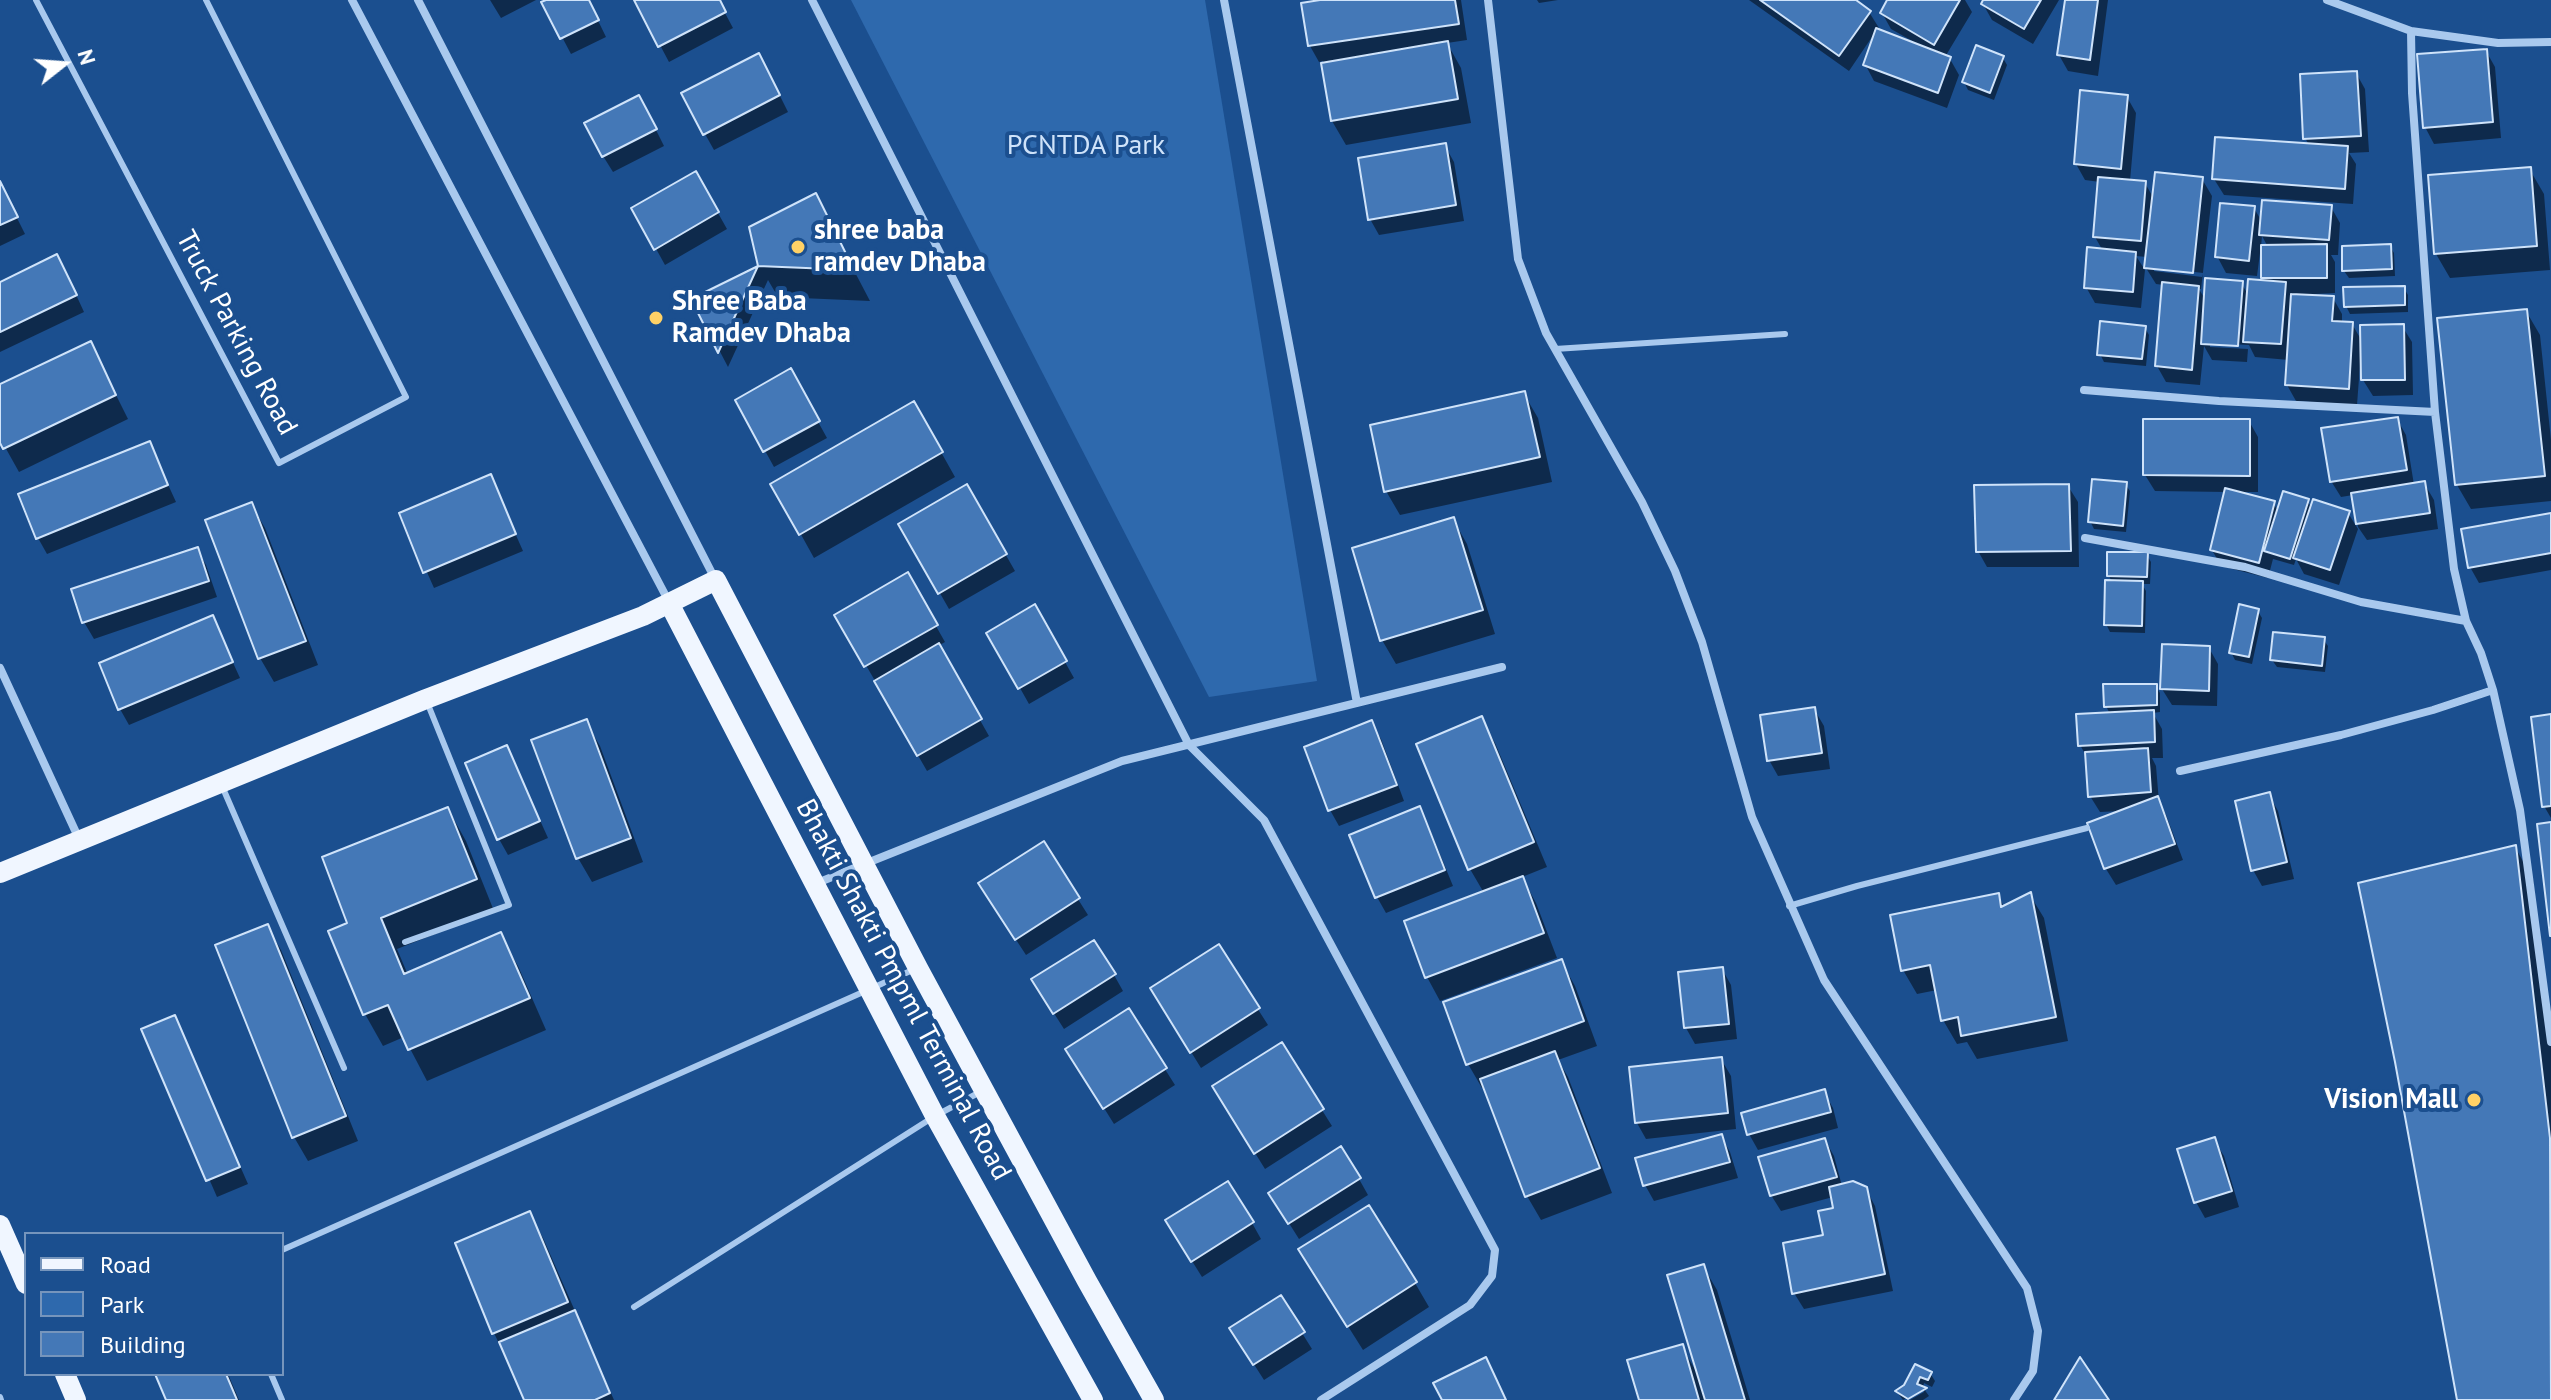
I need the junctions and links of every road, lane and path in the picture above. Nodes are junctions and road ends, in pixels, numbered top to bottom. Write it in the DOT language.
graph roads {
  1 [pos="36,0"];
  2 [pos="206,0"];
  3 [pos="352,0"];
  4 [pos="418,0"];
  5 [pos="812,0"];
  6 [pos="1224,0"];
  7 [pos="1488,0"];
  8 [pos="2327,0"];
  9 [pos="2411,31"];
  10 [pos="2551,42"];
  11 [pos="1785,334"];
  12 [pos="1555,349"];
  13 [pos="2084,390"];
  14 [pos="2435,412"];
  15 [pos="2085,538"];
  16 [pos="716,580"];
  17 [pos="669,603"];
  18 [pos="2466,621"];
  19 [pos="1502,667"];
  20 [pos="0,668"];
  21 [pos="2493,690"];
  22 [pos="426,699"];
  23 [pos="1357,703"];
  24 [pos="1189,745"];
  25 [pos="2180,771"];
  26 [pos="220,782"];
  27 [pos="2087,828"];
  28 [pos="80,840"];
  29 [pos="864,865"];
  30 [pos="0,873"];
  31 [pos="814,884"];
  32 [pos="1789,906"];
  33 [pos="405,942"];
  34 [pos="918,968"];
  35 [pos="868,989"];
  36 [pos="2551,1042"];
  37 [pos="344,1068"];
  38 [pos="985,1089"];
  39 [pos="935,1116"];
  40 [pos="0,1225"];
  41 [pos="284,1249"];
  42 [pos="24,1279"];
  43 [pos="634,1307"];
  44 [pos="66,1376"];
  45 [pos="272,1376"];
  46 [pos="76,1400"];
  47 [pos="282,1400"];
  48 [pos="1093,1400"];
  49 [pos="1154,1400"];
  50 [pos="1321,1400"];
  51 [pos="2014,1400"];
  1 -- 2 [label="lane, Truck Parking Road"];
  3 -- 17 [label="street"];
  4 -- 16 [label="street"];
  5 -- 24 [label="street"];
  6 -- 23 [label="street"];
  7 -- 12 [label="street"];
  8 -- 9 [label="street"];
  9 -- 10 [label="street"];
  9 -- 14 [label="street"];
  11 -- 12 [label="lane"];
  12 -- 32 [label="street"];
  13 -- 14 [label="street"];
  14 -- 18 [label="street"];
  15 -- 18 [label="street"];
  16 -- 17 [label="main road"];
  16 -- 29 [label="main road"];
  17 -- 22 [label="main road"];
  17 -- 31 [label="main road, Bhakti Shakti Pmpml Terminal Road"];
  18 -- 21 [label="street"];
  19 -- 23 [label="street"];
  20 -- 28 [label="street"];
  21 -- 25 [label="street"];
  21 -- 36 [label="street"];
  22 -- 26 [label="main road"];
  22 -- 33 [label="lane"];
  23 -- 24 [label="street"];
  24 -- 29 [label="street"];
  24 -- 50 [label="street"];
  26 -- 28 [label="main road"];
  26 -- 37 [label="lane"];
  27 -- 32 [label="lane"];
  28 -- 30 [label="main road"];
  29 -- 31 [label="street"];
  29 -- 34 [label="main road"];
  31 -- 35 [label="main road, Bhakti Shakti Pmpml Terminal Road"];
  32 -- 51 [label="street"];
  34 -- 35 [label="lane"];
  34 -- 38 [label="main road"];
  35 -- 39 [label="main road, Bhakti Shakti Pmpml Terminal Road"];
  35 -- 41 [label="lane"];
  38 -- 39 [label="lane"];
  38 -- 49 [label="main road"];
  39 -- 43 [label="lane"];
  39 -- 48 [label="main road, Bhakti Shakti Pmpml Terminal Road"];
  40 -- 42 [label="main road"];
  44 -- 46 [label="main road"];
  45 -- 47 [label="lane"];
}
